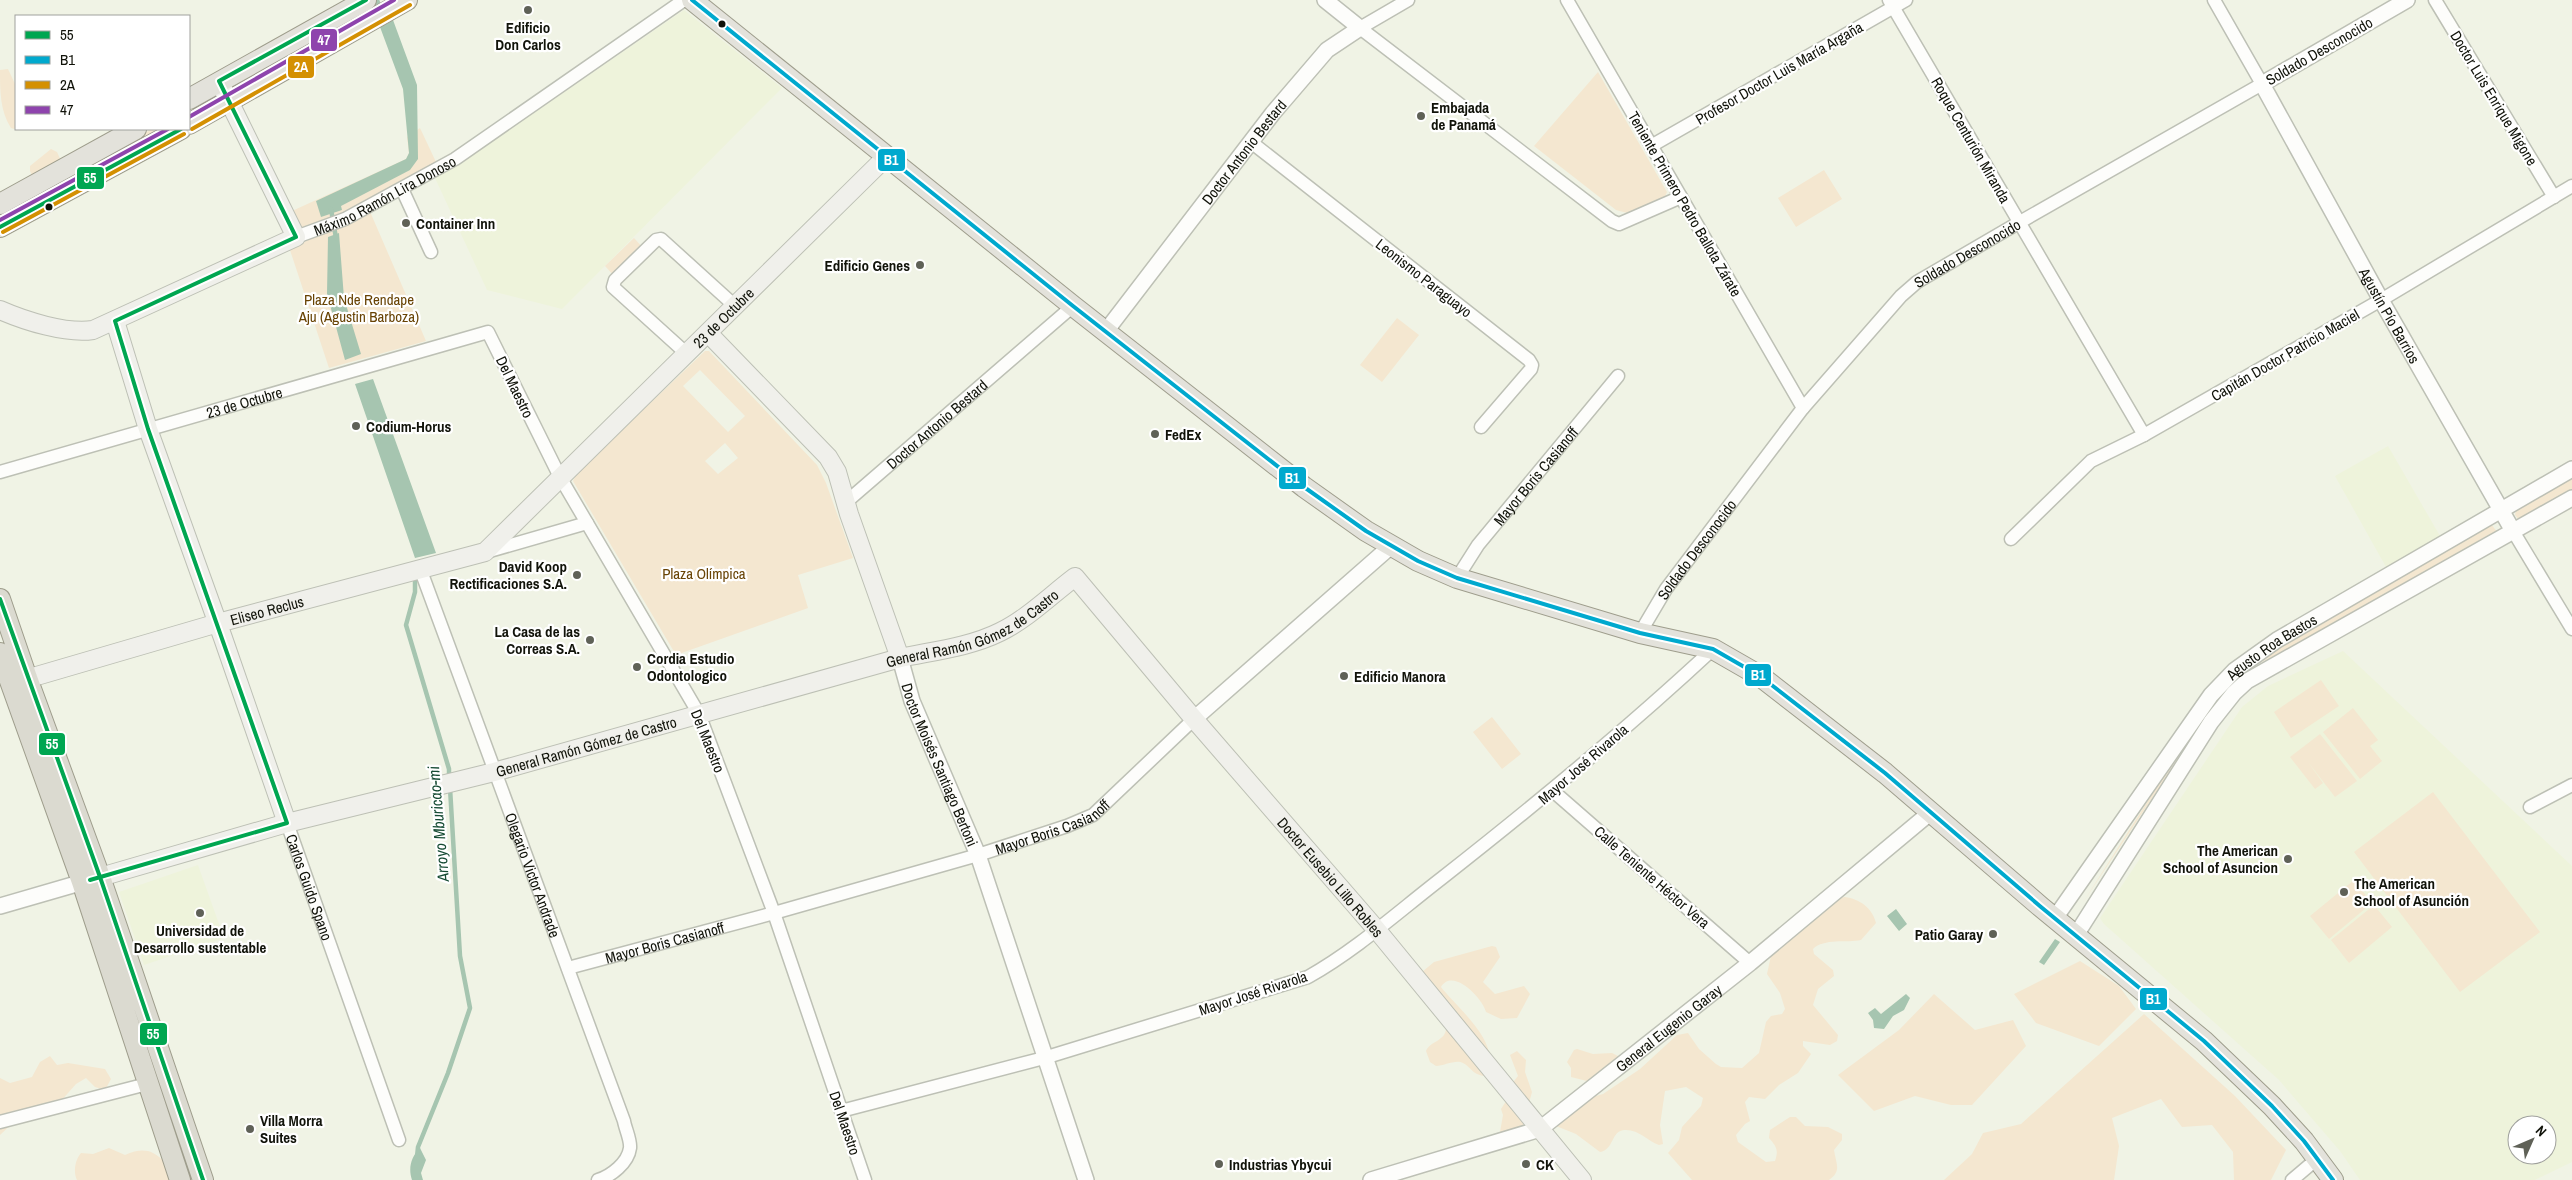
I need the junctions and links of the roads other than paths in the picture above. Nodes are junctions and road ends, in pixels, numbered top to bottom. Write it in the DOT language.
graph roads {
  1 [pos="407,0"];
  2 [pos="684,0"];
  3 [pos="692,0"];
  4 [pos="1325,0"];
  5 [pos="1408,0"];
  6 [pos="1567,0"];
  7 [pos="1906,0"];
  8 [pos="2214,0"];
  9 [pos="2407,0"];
  10 [pos="2435,0"];
  11 [pos="363,2"];
  12 [pos="1891,4"];
  13 [pos="371,21"];
  14 [pos="1360,28"];
  15 [pos="219,82"];
  16 [pos="2262,84"];
  17 [pos="190,98"];
  18 [pos="228,102"];
  19 [pos="190,123"];
  20 [pos="134,130"];
  21 [pos="179,130"];
  22 [pos="1251,142"];
  23 [pos="1651,146"];
  24 [pos="887,156"];
  25 [pos="2572,186"];
  26 [pos="402,189"];
  27 [pos="2554,197"];
  28 [pos="1681,198"];
  29 [pos="0,204"];
  30 [pos="2020,222"];
  31 [pos="0,227"];
  32 [pos="296,237"];
  33 [pos="431,252"];
  34 [pos="2381,300"];
  35 [pos="736,306"];
  36 [pos="1073,306"];
  37 [pos="2,311"];
  38 [pos="114,321"];
  39 [pos="1106,331"];
  40 [pos="488,332"];
  41 [pos="708,333"];
  42 [pos="686,354"];
  43 [pos="1618,376"];
  44 [pos="1803,408"];
  45 [pos="1482,427"];
  46 [pos="148,429"];
  47 [pos="2144,435"];
  48 [pos="2572,469"];
  49 [pos="0,472"];
  50 [pos="560,477"];
  51 [pos="2572,498"];
  52 [pos="846,503"];
  53 [pos="2500,509"];
  54 [pos="587,523"];
  55 [pos="2513,531"];
  56 [pos="2011,539"];
  57 [pos="1391,546"];
  58 [pos="485,552"];
  59 [pos="420,571"];
  60 [pos="1075,577"];
  61 [pos="1457,578"];
  62 [pos="0,599"];
  63 [pos="218,623"];
  64 [pos="2572,629"];
  65 [pos="1640,633"];
  66 [pos="1713,649"];
  67 [pos="0,653"];
  68 [pos="900,658"];
  69 [pos="15,683"];
  70 [pos="700,714"];
  71 [pos="1194,719"];
  72 [pos="494,772"];
  73 [pos="2572,785"];
  74 [pos="1553,790"];
  75 [pos="2530,807"];
  76 [pos="1931,812"];
  77 [pos="287,824"];
  78 [pos="978,855"];
  79 [pos="91,880"];
  80 [pos="0,906"];
  81 [pos="774,913"];
  82 [pos="2055,918"];
  83 [pos="1376,929"];
  84 [pos="2076,935"];
  85 [pos="1750,963"];
  86 [pos="568,968"];
  87 [pos="1044,1058"];
  88 [pos="147,1084"];
  89 [pos="841,1111"];
  90 [pos="0,1122"];
  91 [pos="1540,1129"];
  92 [pos="398,1140"];
  93 [pos="2318,1158"];
  94 [pos="604,1178"];
  95 [pos="180,1180"];
  96 [pos="203,1180"];
  97 [pos="865,1180"];
  98 [pos="1086,1180"];
  99 [pos="1371,1180"];
  100 [pos="1582,1180"];
  101 [pos="2292,1180"];
  102 [pos="2334,1180"];
  1 -- 13 [label="main road"];
  2 -- 26 [label="street, Máximo Ramón Lira Donoso"];
  3 -- 24 [label="main road"];
  4 -- 14 [label="street"];
  5 -- 14 [label="street, Doctor Antonio Bestard"];
  6 -- 23 [label="street, Teniente Primero Pedro Ballota Zárate"];
  7 -- 12 [label="street, Profesor Doctor Luis María Argaña"];
  8 -- 16 [label="street, Agustín Pío Barrios"];
  9 -- 16 [label="street, Soldado Desconocido"];
  10 -- 27 [label="street, Doctor Luis Enrique Migone"];
  11 -- 13 [label="main road"];
  11 -- 15 [label="main road"];
  12 -- 23 [label="street, Profesor Doctor Luis María Argaña"];
  12 -- 30 [label="street, Roque Centurión Miranda"];
  13 -- 18 [label="main road"];
  14 -- 22 [label="street, Doctor Antonio Bestard"];
  14 -- 28 [label="street"];
  15 -- 17 [label="main road"];
  15 -- 18 [label="main road"];
  16 -- 30 [label="street, Soldado Desconocido"];
  16 -- 34 [label="street, Agustín Pío Barrios"];
  18 -- 19 [label="main road"];
  18 -- 32 [label="main road"];
  20 -- 29 [label="main road"];
  21 -- 31 [label="main road"];
  22 -- 39 [label="street, Doctor Antonio Bestard"];
  22 -- 45 [label="street, Leonismo Paraguayo"];
  23 -- 28 [label="street, Teniente Primero Pedro Ballota Zárate"];
  24 -- 35 [label="main road, 23 de Octubre"];
  24 -- 36 [label="main road"];
  25 -- 27 [label="street, Capitán Doctor Patricio Maciel"];
  26 -- 32 [label="street, Máximo Ramón Lira Donoso"];
  26 -- 33 [label="street"];
  27 -- 34 [label="street, Capitán Doctor Patricio Maciel"];
  28 -- 44 [label="street, Teniente Primero Pedro Ballota Zárate"];
  30 -- 44 [label="street, Soldado Desconocido"];
  30 -- 47 [label="street, Roque Centurión Miranda"];
  32 -- 38 [label="main road, Máximo Ramón Lira Donoso"];
  34 -- 47 [label="street, Capitán Doctor Patricio Maciel"];
  34 -- 53 [label="street, Agustín Pío Barrios"];
  35 -- 41 [label="main road, 23 de Octubre"];
  35 -- 42 [label="street"];
  36 -- 39 [label="main road"];
  36 -- 52 [label="street, Doctor Antonio Bestard"];
  37 -- 38 [label="main road, Máximo Ramón Lira Donoso"];
  38 -- 46 [label="main road, Carlos Guido Spano"];
  39 -- 57 [label="main road"];
  40 -- 46 [label="street, 23 de Octubre"];
  40 -- 50 [label="street, Del Maestro"];
  41 -- 42 [label="main road, 23 de Octubre"];
  41 -- 52 [label="main road, Doctor Moisés Santiago Bertoni"];
  42 -- 50 [label="main road, 23 de Octubre"];
  43 -- 61 [label="street, Mayor Boris Casianoff"];
  44 -- 65 [label="street, Soldado Desconocido"];
  46 -- 49 [label="street, 23 de Octubre"];
  46 -- 63 [label="main road, Carlos Guido Spano"];
  47 -- 56 [label="street, Capitán Doctor Patricio Maciel"];
  48 -- 53 [label="street, Agusto Roa Bastos"];
  50 -- 54 [label="street, Del Maestro"];
  50 -- 58 [label="main road, Eliseo Reclus"];
  51 -- 55 [label="street, Agusto Roa Bastos"];
  52 -- 68 [label="main road, Doctor Moisés Santiago Bertoni"];
  53 -- 55 [label="street, Agustín Pío Barrios"];
  53 -- 82 [label="street, Agusto Roa Bastos"];
  54 -- 58 [label="street, Eliseo Reclus"];
  54 -- 70 [label="street, Del Maestro"];
  55 -- 64 [label="street, Agustín Pío Barrios"];
  55 -- 84 [label="street, Agusto Roa Bastos"];
  57 -- 61 [label="main road"];
  57 -- 71 [label="street, Mayor Boris Casianoff"];
  58 -- 59 [label="main road, Eliseo Reclus"];
  59 -- 63 [label="main road, Eliseo Reclus"];
  59 -- 72 [label="street, Olegario Victor Andrade"];
  60 -- 68 [label="main road, General Ramón Gómez de Castro"];
  60 -- 71 [label="main road, Doctor Eusebio Lillo Robles"];
  61 -- 65 [label="main road"];
  62 -- 69 [label="highway"];
  63 -- 69 [label="main road, Eliseo Reclus"];
  63 -- 77 [label="main road, Carlos Guido Spano"];
  65 -- 66 [label="main road"];
  66 -- 74 [label="street, Mayor José Rivarola"];
  66 -- 76 [label="main road"];
  67 -- 69 [label="highway"];
  68 -- 70 [label="main road, General Ramón Gómez de Castro"];
  68 -- 78 [label="street, Doctor Moisés Santiago Bertoni"];
  69 -- 79 [label="highway"];
  70 -- 72 [label="main road, General Ramón Gómez de Castro"];
  70 -- 81 [label="street, Del Maestro"];
  71 -- 78 [label="street, Mayor Boris Casianoff"];
  71 -- 83 [label="main road, Doctor Eusebio Lillo Robles"];
  72 -- 77 [label="main road, General Ramón Gómez de Castro"];
  72 -- 86 [label="street, Olegario Victor Andrade"];
  73 -- 75 [label="street"];
  74 -- 83 [label="street, Mayor José Rivarola"];
  74 -- 85 [label="street, Calle Teniente Héctor Vera"];
  76 -- 82 [label="main road"];
  76 -- 85 [label="street, General Eugenio Garay"];
  77 -- 79 [label="main road, General Ramón Gómez de Castro"];
  77 -- 92 [label="street, Carlos Guido Spano"];
  78 -- 81 [label="street, Mayor Boris Casianoff"];
  78 -- 87 [label="street, Doctor Moisés Santiago Bertoni"];
  79 -- 80 [label="street"];
  79 -- 88 [label="highway"];
  79 -- 96 [label="highway"];
  81 -- 86 [label="street, Mayor Boris Casianoff"];
  81 -- 89 [label="street, Del Maestro"];
  82 -- 84 [label="main road"];
  83 -- 87 [label="street, Mayor José Rivarola"];
  83 -- 91 [label="main road, Doctor Eusebio Lillo Robles"];
  84 -- 93 [label="main road"];
  85 -- 91 [label="street, General Eugenio Garay"];
  86 -- 94 [label="street, Olegario Victor Andrade"];
  87 -- 89 [label="street, Mayor José Rivarola"];
  87 -- 98 [label="street, Doctor Moisés Santiago Bertoni"];
  88 -- 90 [label="street"];
  88 -- 95 [label="highway"];
  89 -- 97 [label="street, Del Maestro"];
  91 -- 99 [label="street, General Eugenio Garay"];
  91 -- 100 [label="main road, Doctor Eusebio Lillo Robles"];
  93 -- 101 [label="street"];
  93 -- 102 [label="main road"];
}
